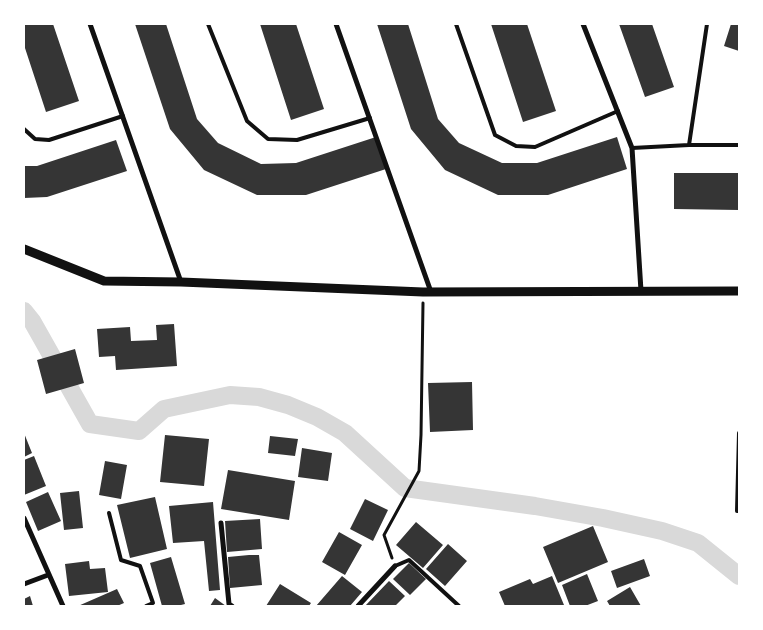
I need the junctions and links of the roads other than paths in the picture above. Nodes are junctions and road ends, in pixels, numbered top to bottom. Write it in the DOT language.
graph roads {
  1 [pos="90,24"];
  2 [pos="208,24"];
  3 [pos="336,24"];
  4 [pos="456,24"];
  5 [pos="583,24"];
  6 [pos="707,24"];
  7 [pos="618,111"];
  8 [pos="122,116"];
  9 [pos="370,118"];
  10 [pos="24,129"];
  11 [pos="689,145"];
  12 [pos="739,145"];
  13 [pos="632,148"];
  14 [pos="24,249"];
  15 [pos="181,282"];
  16 [pos="641,291"];
  17 [pos="739,291"];
  18 [pos="427,292"];
  19 [pos="739,433"];
  20 [pos="739,511"];
  21 [pos="109,513"];
  22 [pos="24,518"];
  23 [pos="221,524"];
  24 [pos="395,566"];
  25 [pos="48,575"];
  26 [pos="24,584"];
  27 [pos="62,606"];
  28 [pos="146,606"];
  29 [pos="232,606"];
  30 [pos="358,606"];
  31 [pos="458,606"];
  1 -- 8 [label="street"];
  2 -- 9 [label="lane"];
  3 -- 9 [label="street"];
  4 -- 7 [label="lane"];
  5 -- 7 [label="street"];
  6 -- 11 [label="lane"];
  7 -- 13 [label="street"];
  8 -- 10 [label="lane"];
  8 -- 15 [label="street"];
  9 -- 18 [label="street"];
  11 -- 12 [label="lane"];
  11 -- 13 [label="lane"];
  13 -- 16 [label="street"];
  14 -- 15 [label="street"];
  15 -- 18 [label="street"];
  16 -- 17 [label="street"];
  16 -- 18 [label="street"];
  19 -- 20 [label="lane"];
  21 -- 28 [label="lane"];
  22 -- 25 [label="street"];
  23 -- 29 [label="street"];
  24 -- 30 [label="street"];
  24 -- 31 [label="lane"];
  25 -- 26 [label="street"];
  25 -- 27 [label="street"];
}
